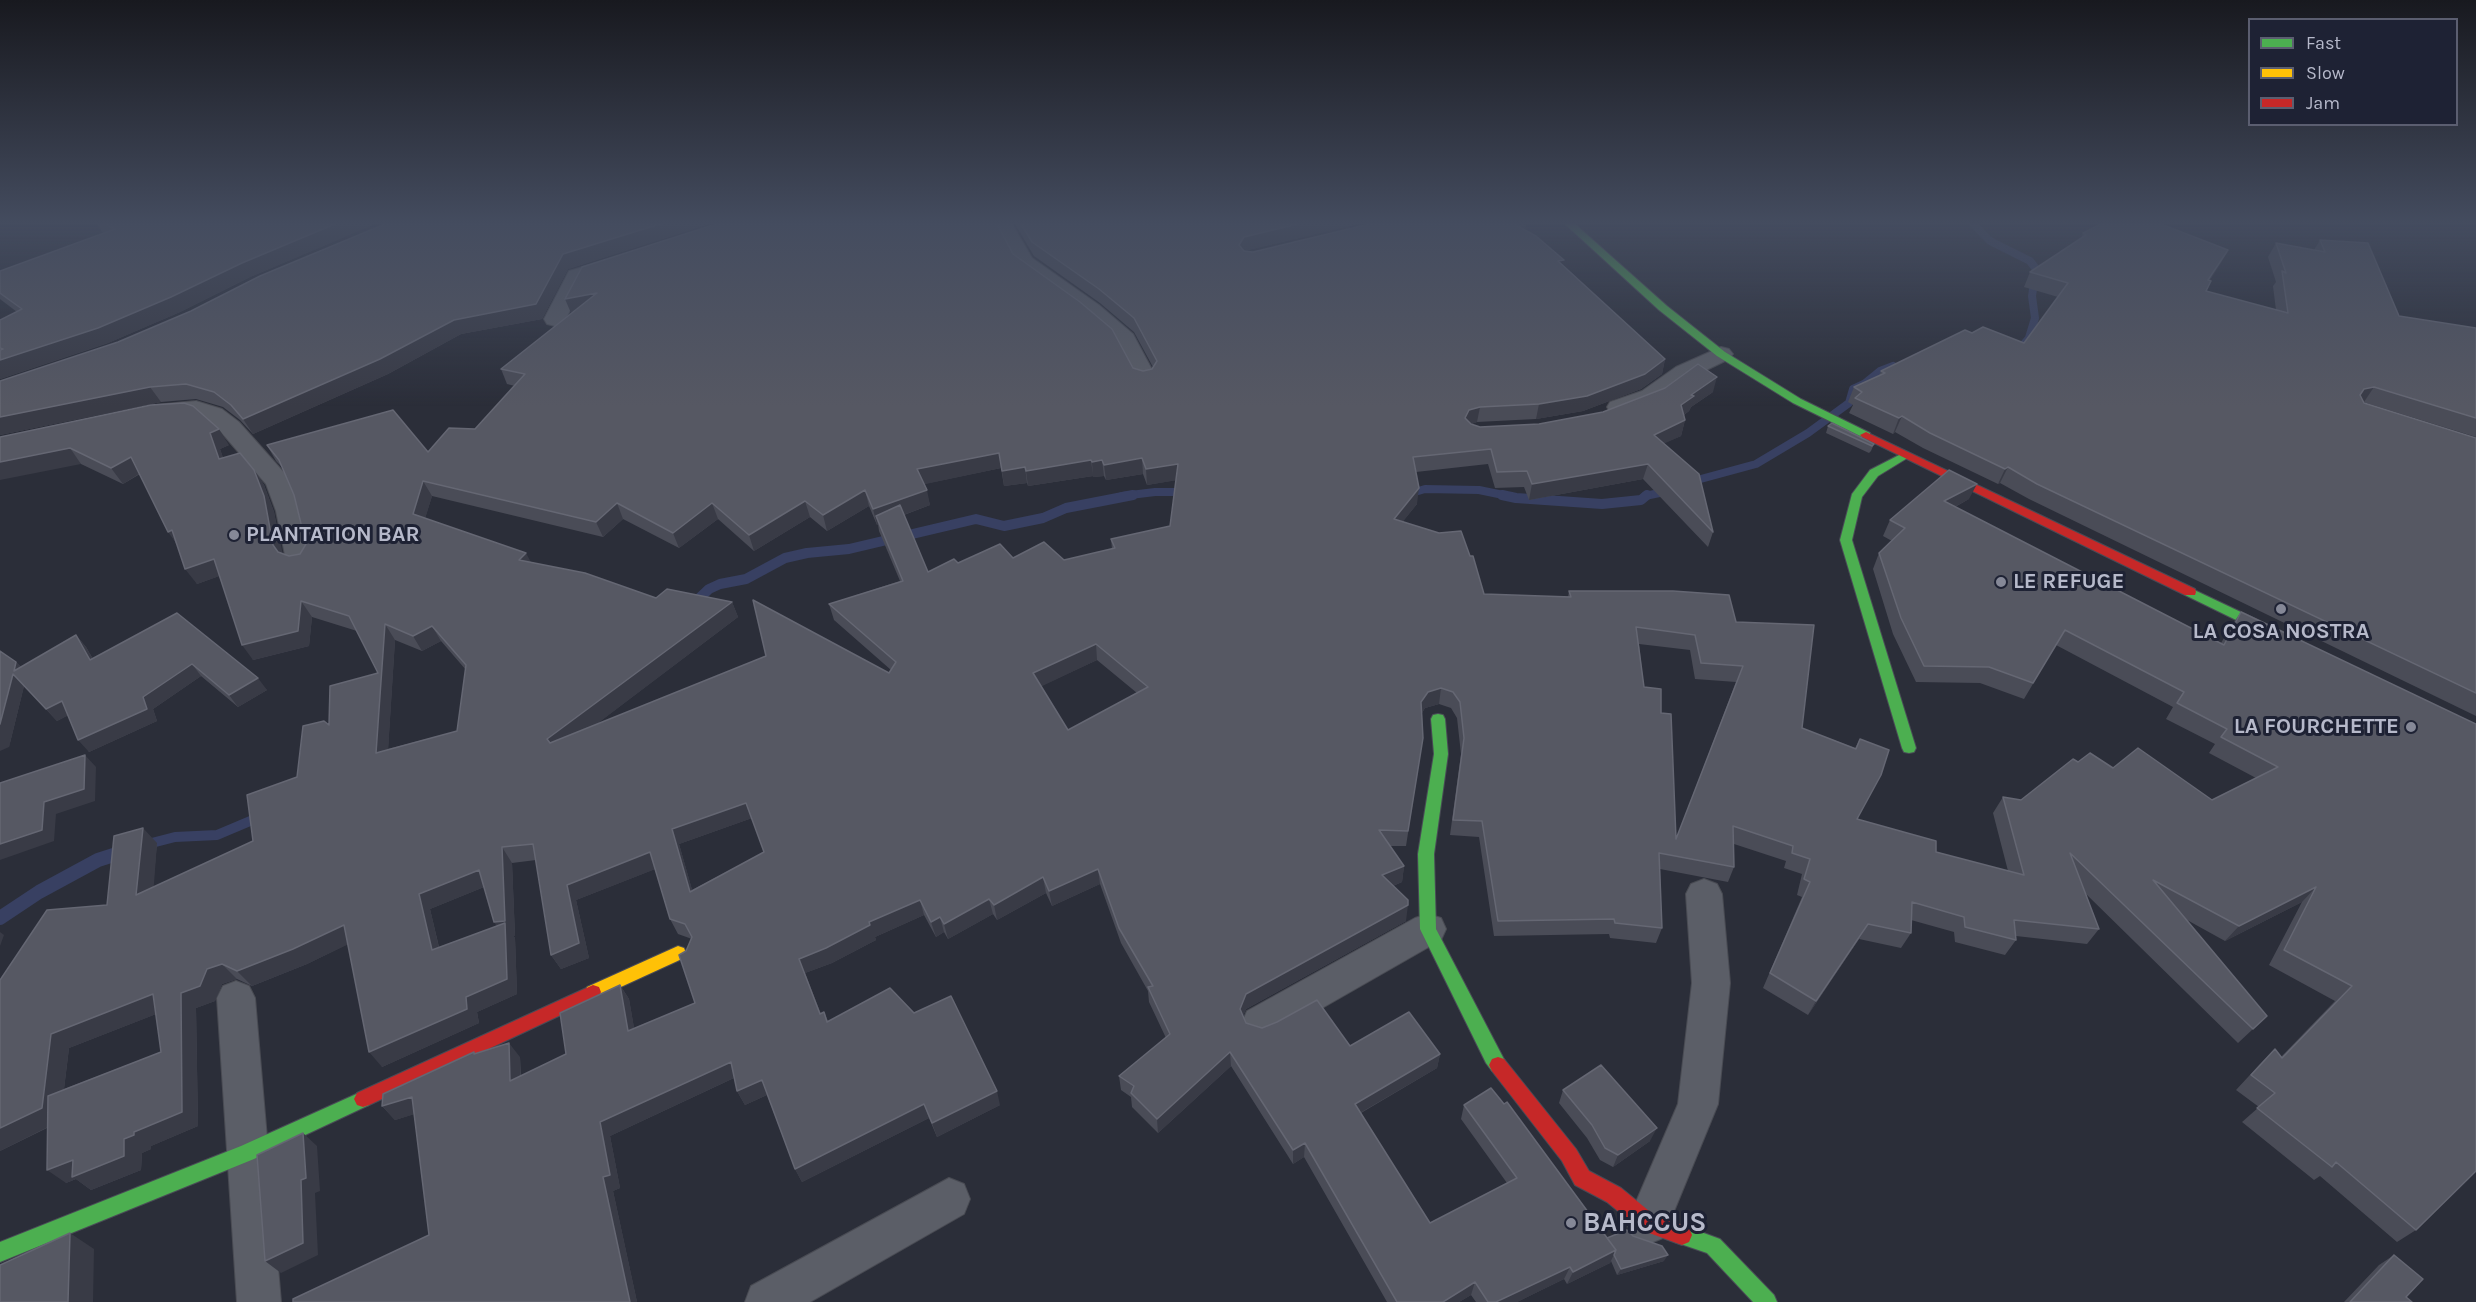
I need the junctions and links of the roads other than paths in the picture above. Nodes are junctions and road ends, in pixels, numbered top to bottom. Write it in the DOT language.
graph roads {
  1 [pos="573,285"];
  2 [pos="1056,285"];
  3 [pos="1637,285"];
  4 [pos="555,319"];
  5 [pos="1721,354"];
  6 [pos="1144,377"];
  7 [pos="1598,416"];
  8 [pos="131,417"];
  9 [pos="1905,455"];
  10 [pos="300,560"];
  11 [pos="2296,644"];
  12 [pos="1438,719"];
  13 [pos="1910,748"];
  14 [pos="1704,894"];
  15 [pos="1428,929"];
  16 [pos="678,953"];
  17 [pos="236,998"];
  18 [pos="1261,1023"];
  19 [pos="247,1153"];
  20 [pos="949,1199"];
  21 [pos="1648,1223"];
  22 [pos="0,1252"];
  23 [pos="259,1302"];
  24 [pos="767,1302"];
  25 [pos="1767,1302"];
  1 -- 4 [label="street"];
  2 -- 6 [label="street"];
  3 -- 5 [label="street"];
  5 -- 7 [label="street"];
  5 -- 9 [label="street"];
  8 -- 10 [label="street"];
  9 -- 11 [label="street"];
  9 -- 13 [label="street"];
  12 -- 15 [label="street"];
  14 -- 21 [label="street"];
  15 -- 18 [label="street"];
  15 -- 21 [label="street"];
  16 -- 19 [label="street"];
  17 -- 19 [label="street"];
  19 -- 22 [label="street"];
  19 -- 23 [label="street"];
  20 -- 24 [label="street"];
  21 -- 25 [label="street"];
}
